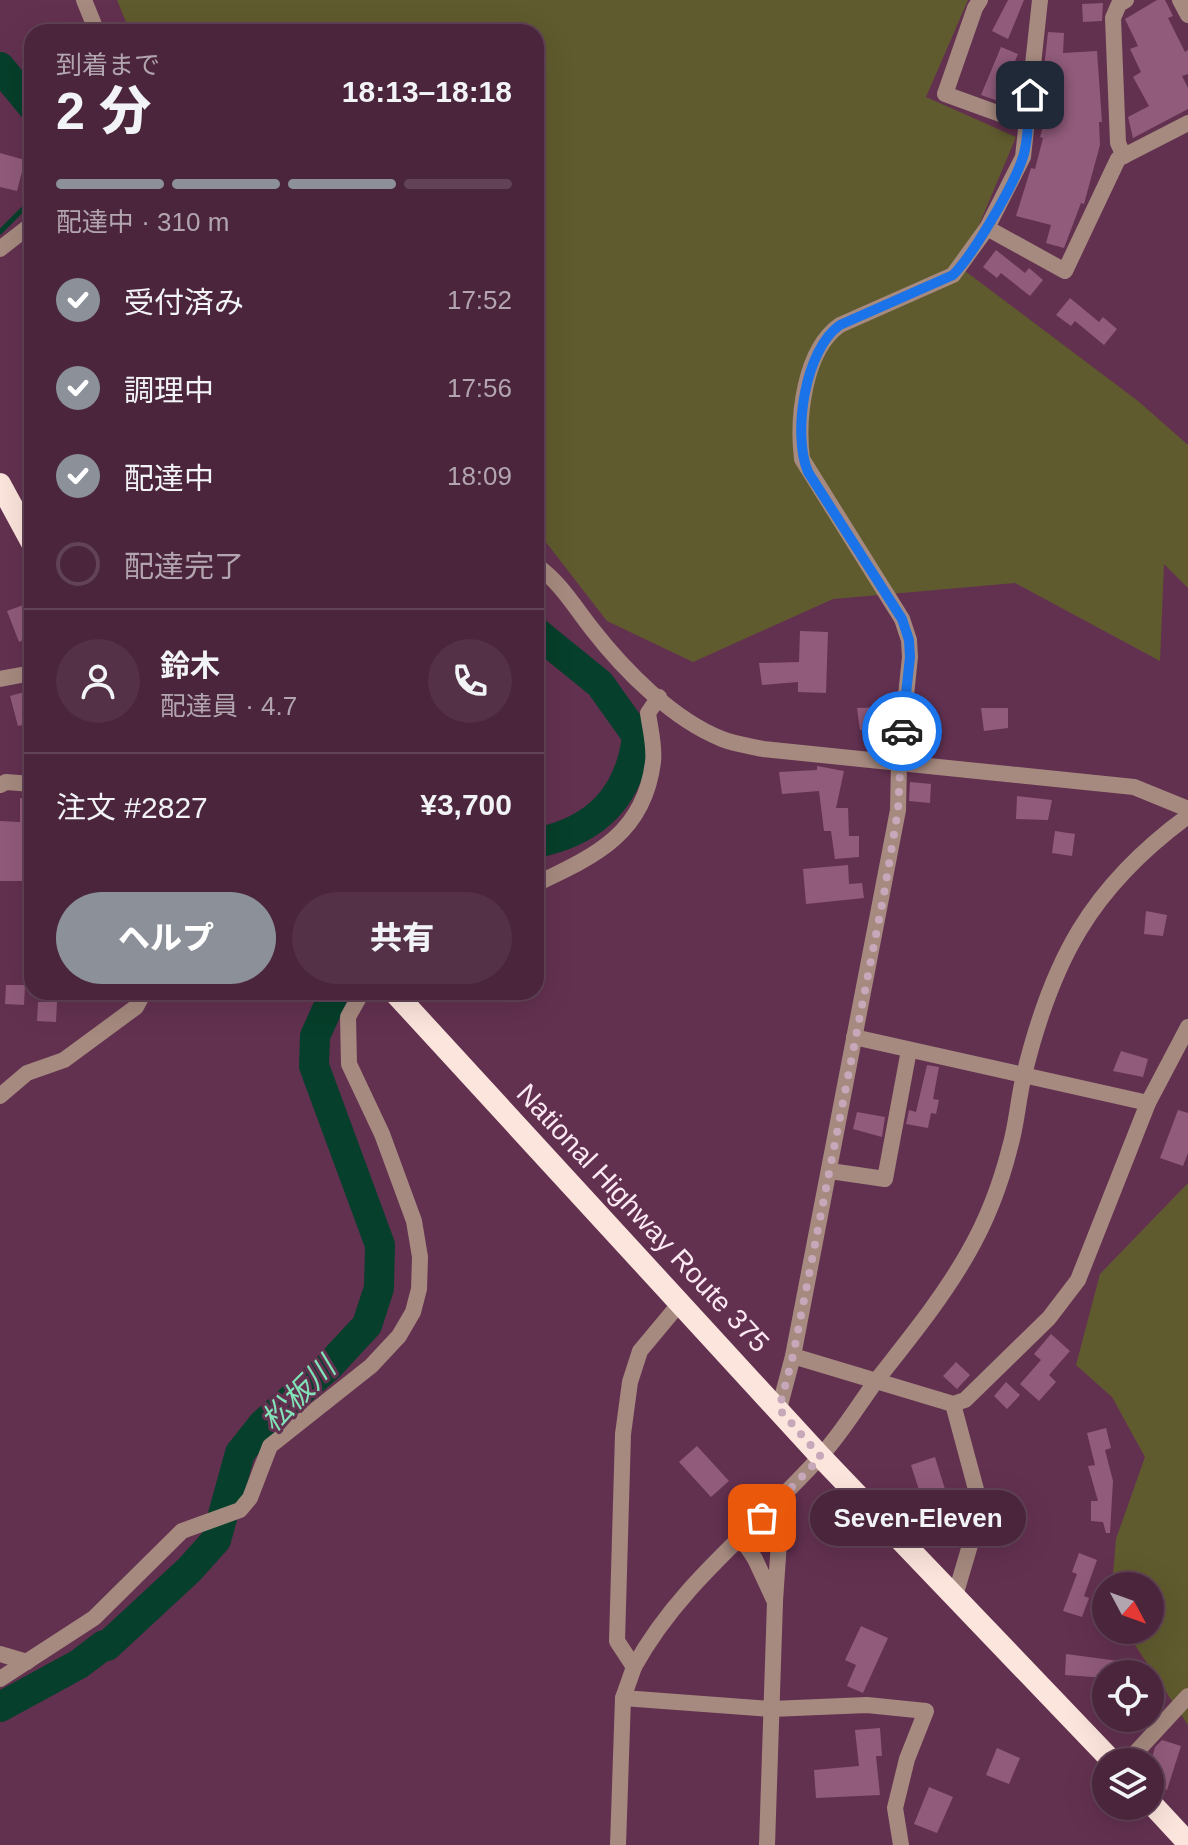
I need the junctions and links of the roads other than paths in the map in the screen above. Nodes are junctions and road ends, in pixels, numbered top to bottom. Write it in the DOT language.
graph roads {
  1 [pos="84,0"];
  2 [pos="980,0"];
  3 [pos="1040,0"];
  4 [pos="1126,0"];
  5 [pos="1180,0"];
  6 [pos="1188,15"];
  7 [pos="94,24"];
  8 [pos="1188,123"];
  9 [pos="1028,124"];
  10 [pos="1124,156"];
  11 [pos="987,228"];
  12 [pos="24,230"];
  13 [pos="0,249"];
  14 [pos="0,484"];
  15 [pos="24,528"];
  16 [pos="544,570"];
  17 [pos="24,674"];
  18 [pos="0,679"];
  19 [pos="659,697"];
  20 [pos="899,763"];
  21 [pos="24,783"];
  22 [pos="0,785"];
  23 [pos="1188,809"];
  24 [pos="1188,816"];
  25 [pos="544,880"];
  26 [pos="140,1000"];
  27 [pos="358,1000"];
  28 [pos="401,1000"];
  29 [pos="1188,1027"];
  30 [pos="854,1037"];
  31 [pos="909,1050"];
  32 [pos="1024,1076"];
  33 [pos="0,1096"];
  34 [pos="1148,1103"];
  35 [pos="830,1171"];
  36 [pos="680,1303"];
  37 [pos="793,1356"];
  38 [pos="875,1383"];
  39 [pos="953,1404"];
  40 [pos="779,1409"];
  41 [pos="821,1457"];
  42 [pos="782,1497"];
  43 [pos="742,1539"];
  44 [pos="955,1596"];
  45 [pos="775,1602"];
  46 [pos="0,1654"];
  47 [pos="27,1662"];
  48 [pos="634,1667"];
  49 [pos="0,1679"];
  50 [pos="1188,1696"];
  51 [pos="623,1698"];
  52 [pos="771,1709"];
  53 [pos="1100,1748"];
  54 [pos="1140,1748"];
  55 [pos="1164,1817"];
  56 [pos="1188,1843"];
  57 [pos="618,1845"];
  58 [pos="767,1845"];
  59 [pos="901,1845"];
  1 -- 7 [label="street"];
  2 -- 9 [label="street"];
  3 -- 9 [label="street"];
  4 -- 10 [label="street"];
  5 -- 6 [label="street"];
  8 -- 10 [label="street"];
  9 -- 11 [label="street"];
  10 -- 11 [label="street"];
  11 -- 20 [label="street"];
  12 -- 13 [label="street"];
  14 -- 15 [label="highway"];
  16 -- 19 [label="street"];
  17 -- 18 [label="street"];
  19 -- 20 [label="street"];
  19 -- 25 [label="street"];
  20 -- 23 [label="street"];
  20 -- 30 [label="street"];
  21 -- 22 [label="street"];
  24 -- 32 [label="street"];
  26 -- 33 [label="street"];
  27 -- 47 [label="street"];
  28 -- 36 [label="highway, National Highway Route 375"];
  29 -- 34 [label="street"];
  30 -- 31 [label="street"];
  30 -- 35 [label="street"];
  31 -- 32 [label="street"];
  31 -- 35 [label="street"];
  32 -- 34 [label="street"];
  32 -- 38 [label="street"];
  34 -- 39 [label="street"];
  35 -- 37 [label="street"];
  36 -- 40 [label="highway, National Highway Route 375"];
  36 -- 48 [label="street"];
  37 -- 38 [label="street"];
  37 -- 40 [label="street"];
  38 -- 39 [label="street"];
  38 -- 41 [label="street"];
  39 -- 44 [label="street"];
  40 -- 41 [label="highway, National Highway Route 375"];
  41 -- 42 [label="street"];
  41 -- 44 [label="highway, National Highway Route 375"];
  42 -- 43 [label="street"];
  42 -- 45 [label="street"];
  43 -- 45 [label="street"];
  43 -- 48 [label="street"];
  44 -- 53 [label="highway, National Highway Route 375"];
  45 -- 52 [label="street"];
  46 -- 47 [label="street"];
  47 -- 49 [label="street"];
  48 -- 51 [label="street"];
  50 -- 54 [label="street"];
  51 -- 52 [label="street"];
  51 -- 57 [label="street"];
  52 -- 58 [label="street"];
  52 -- 59 [label="street"];
  55 -- 56 [label="highway"];
}
